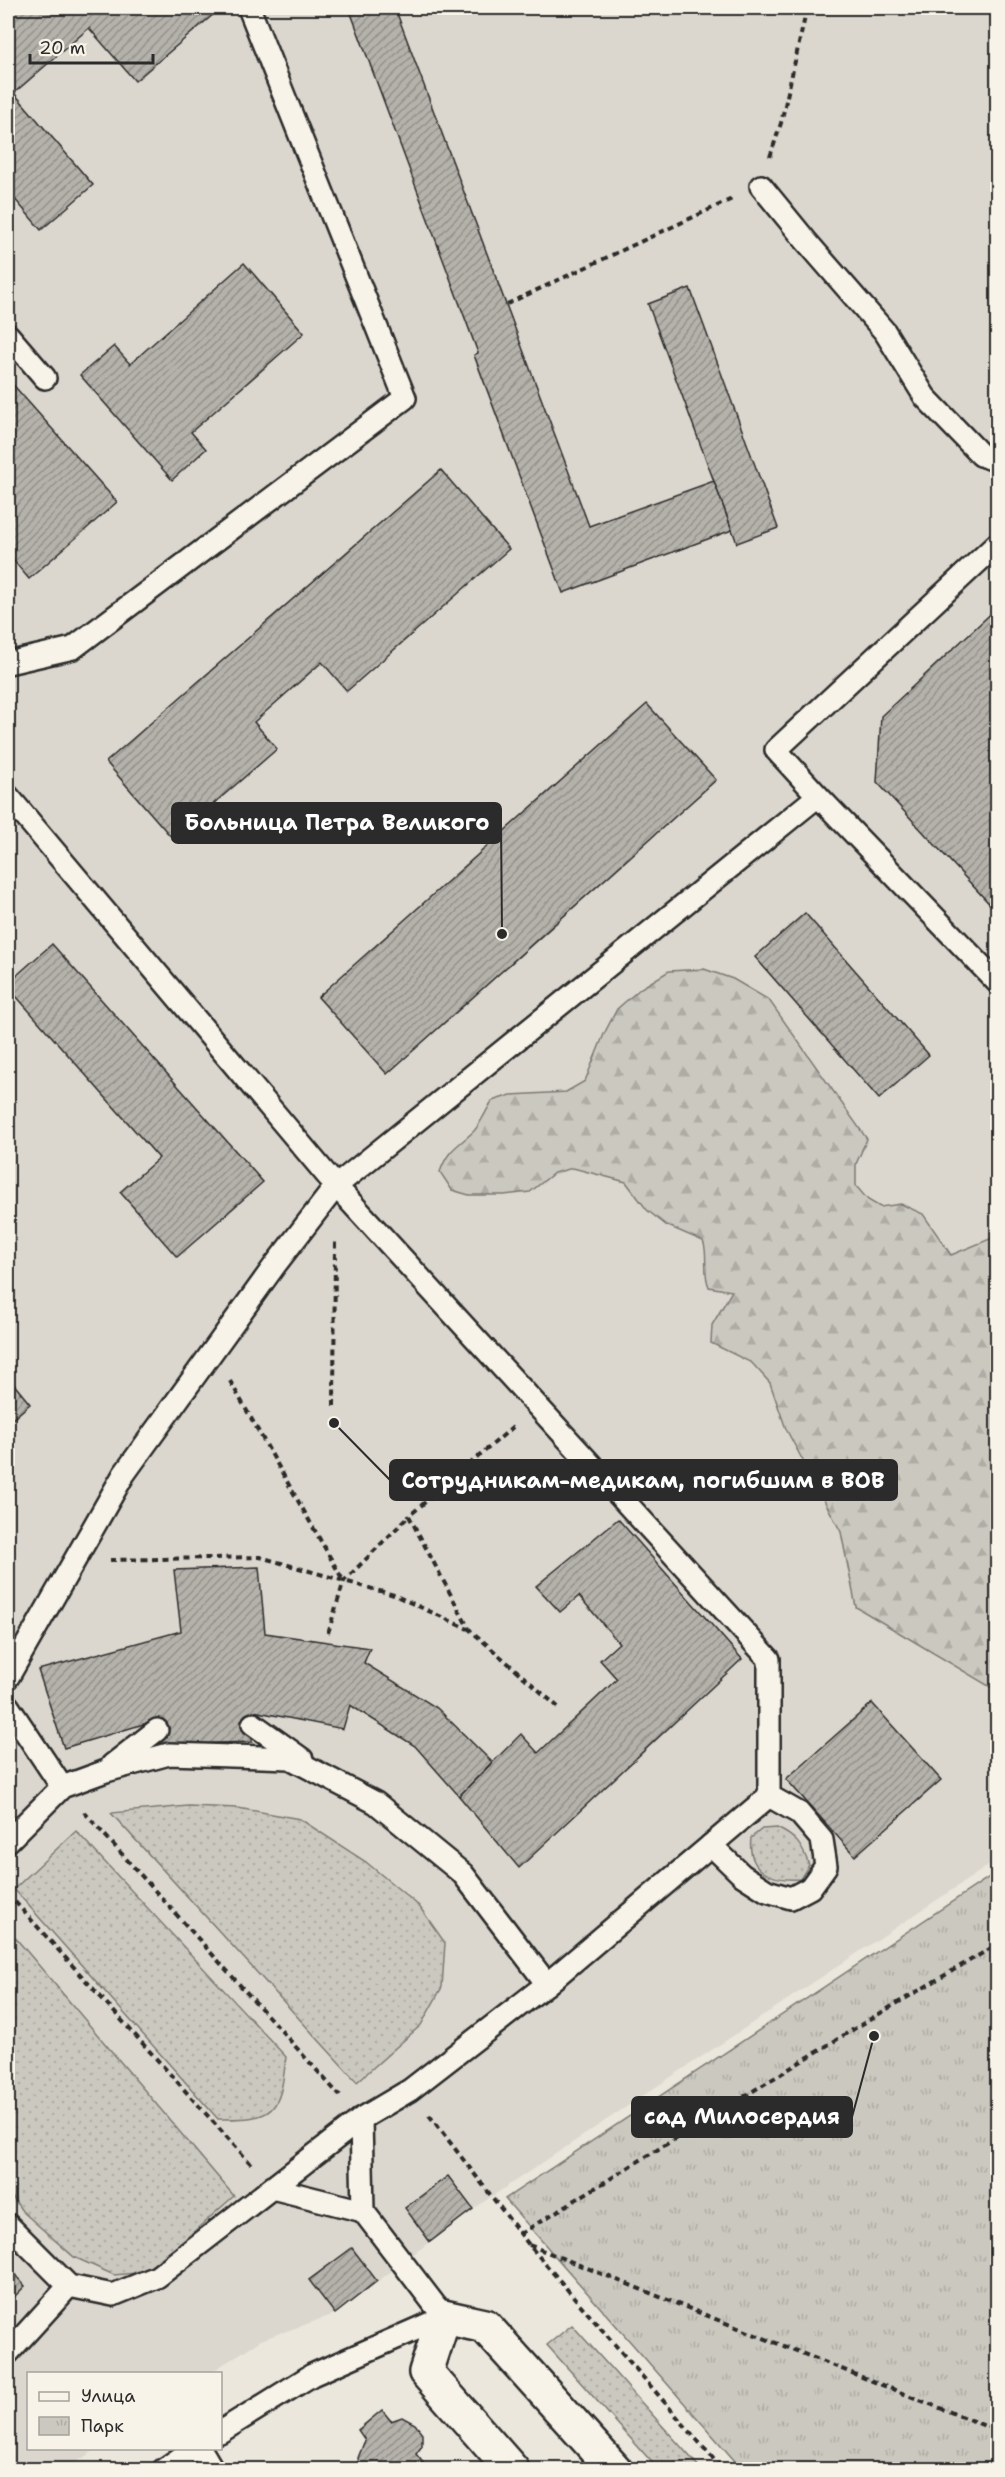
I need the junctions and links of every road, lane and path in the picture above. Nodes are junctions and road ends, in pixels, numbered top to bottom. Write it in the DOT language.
graph roads {
  1 [pos="249,8"];
  2 [pos="807,8"];
  3 [pos="761,186"];
  4 [pos="507,304"];
  5 [pos="8,335"];
  6 [pos="45,378"];
  7 [pos="998,461"];
  8 [pos="998,543"];
  9 [pos="8,663"];
  10 [pos="8,796"];
  11 [pos="818,796"];
  12 [pos="998,983"];
  13 [pos="336,1186"];
  14 [pos="213,1351"];
  15 [pos="334,1406"];
  16 [pos="537,1406"];
  17 [pos="409,1516"];
  18 [pos="74,1561"];
  19 [pos="344,1581"];
  20 [pos="469,1629"];
  21 [pos="328,1633"];
  22 [pos="8,1677"];
  23 [pos="8,1706"];
  24 [pos="558,1707"];
  25 [pos="253,1724"];
  26 [pos="157,1730"];
  27 [pos="106,1771"];
  28 [pos="332,1780"];
  29 [pos="62,1787"];
  30 [pos="769,1796"];
  31 [pos="8,1841"];
  32 [pos="711,1845"];
  33 [pos="8,1893"];
  34 [pos="998,1944"];
  35 [pos="547,1984"];
  36 [pos="410,2090"];
  37 [pos="361,2119"];
  38 [pos="273,2188"];
  39 [pos="363,2211"];
  40 [pos="8,2225"];
  41 [pos="520,2234"];
  42 [pos="529,2246"];
  43 [pos="69,2286"];
  44 [pos="444,2317"];
  45 [pos="8,2353"];
  46 [pos="222,2431"];
  47 [pos="998,2431"];
  48 [pos="192,2450"];
  49 [pos="201,2450"];
  50 [pos="163,2469"];
  51 [pos="213,2469"];
  52 [pos="512,2469"];
  53 [pos="615,2469"];
  54 [pos="723,2469"];
  1 -- 9 [label="lane"];
  2 -- 3 [label="path"];
  3 -- 4 [label="path"];
  3 -- 7 [label="lane"];
  5 -- 6 [label="lane"];
  8 -- 11 [label="lane"];
  10 -- 13 [label="lane"];
  11 -- 12 [label="lane"];
  11 -- 13 [label="lane"];
  13 -- 14 [label="lane"];
  13 -- 15 [label="path"];
  13 -- 16 [label="lane"];
  14 -- 18 [label="lane"];
  14 -- 19 [label="path"];
  16 -- 17 [label="path"];
  16 -- 30 [label="lane"];
  17 -- 19 [label="path"];
  17 -- 20 [label="path"];
  18 -- 19 [label="path"];
  18 -- 22 [label="lane"];
  19 -- 20 [label="path"];
  19 -- 21 [label="path"];
  20 -- 24 [label="path"];
  23 -- 29 [label="lane"];
  25 -- 28 [label="lane"];
  26 -- 27 [label="lane"];
  27 -- 28 [label="lane"];
  27 -- 29 [label="lane"];
  28 -- 35 [label="lane"];
  29 -- 31 [label="lane"];
  29 -- 37 [label="path"];
  30 -- 32 [label="lane"];
  30 -- 32 [label="lane"];
  32 -- 35 [label="lane"];
  33 -- 38 [label="path"];
  34 -- 41 [label="path"];
  35 -- 36 [label="lane"];
  36 -- 37 [label="lane"];
  36 -- 41 [label="path"];
  37 -- 38 [label="lane"];
  37 -- 39 [label="lane"];
  38 -- 39 [label="lane"];
  38 -- 43 [label="lane"];
  39 -- 44 [label="lane"];
  40 -- 43 [label="lane"];
  41 -- 42 [label="path"];
  42 -- 47 [label="path"];
  42 -- 54 [label="path"];
  43 -- 45 [label="lane"];
  44 -- 46 [label="lane"];
  44 -- 52 [label="street"];
  44 -- 53 [label="street"];
  48 -- 50 [label="lane"];
  49 -- 51 [label="lane"];
}
